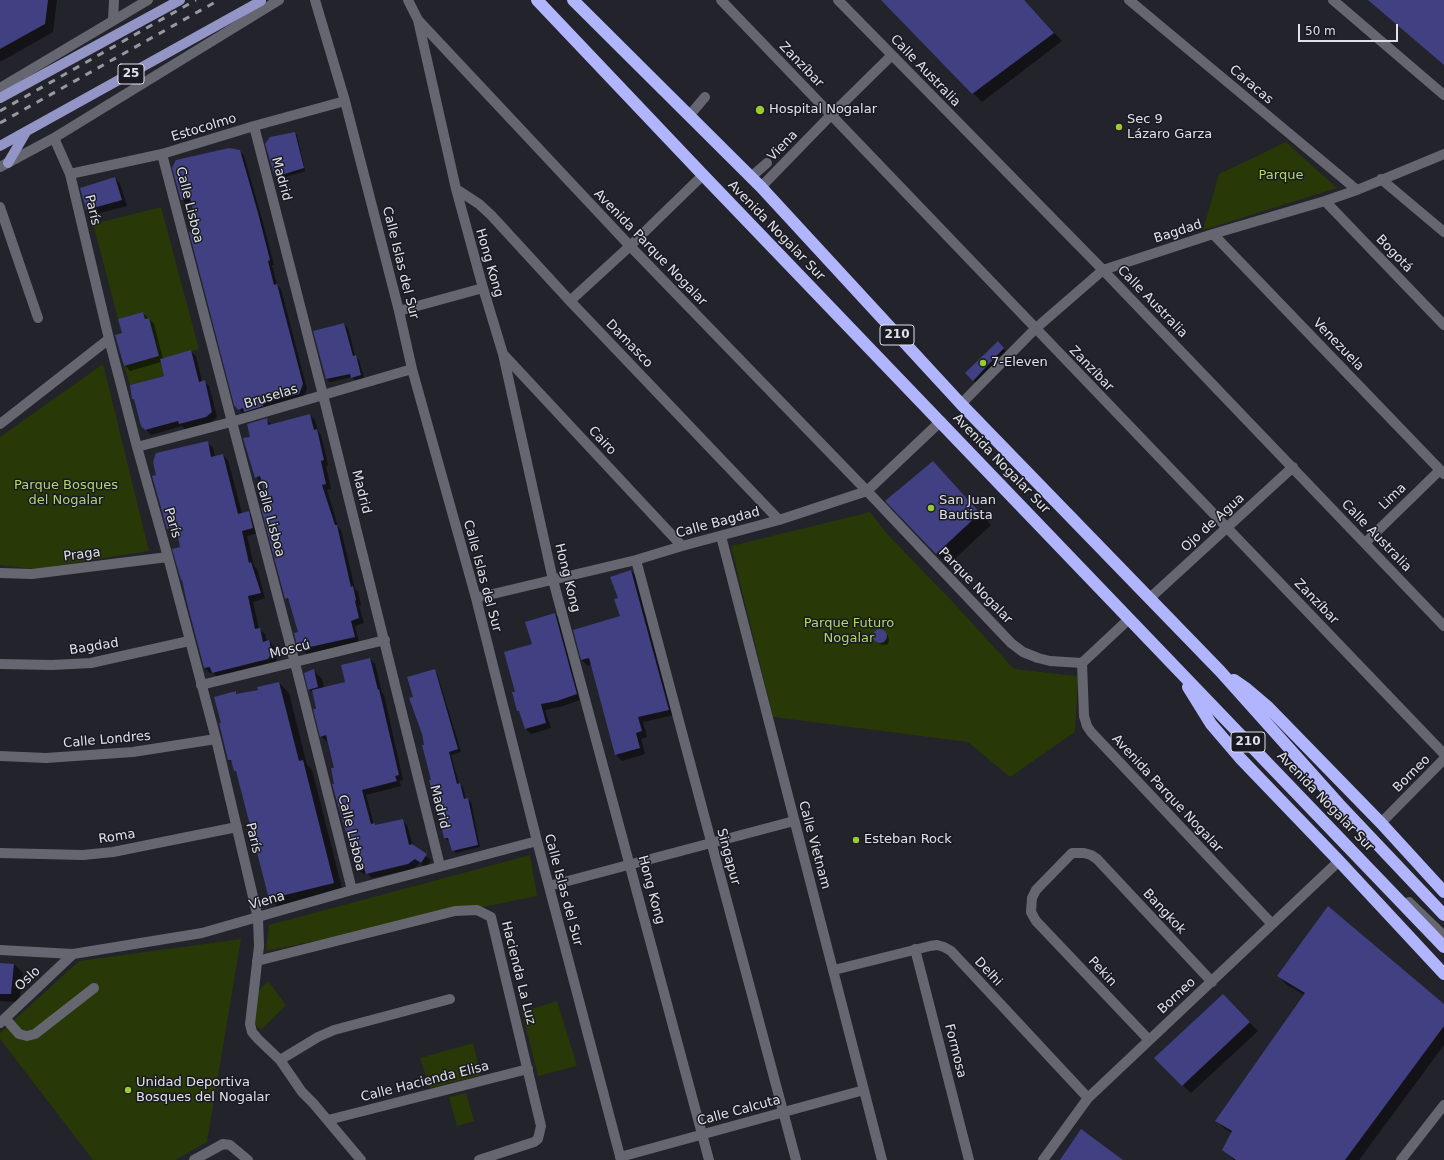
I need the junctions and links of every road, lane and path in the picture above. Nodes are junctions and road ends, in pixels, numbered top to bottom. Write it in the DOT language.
graph roads {
  1 [pos="114,0"];
  2 [pos="148,0"];
  3 [pos="180,0"];
  4 [pos="279,0"];
  5 [pos="315,0"];
  6 [pos="408,0"];
  7 [pos="537,0"];
  8 [pos="573,0"];
  9 [pos="721,0"];
  10 [pos="838,0"];
  11 [pos="1129,0"];
  12 [pos="1333,0"];
  13 [pos="262,1"];
  14 [pos="113,20"];
  15 [pos="418,20"];
  16 [pos="892,56"];
  17 [pos="0,88"];
  18 [pos="1444,95"];
  19 [pos="705,97"];
  20 [pos="0,98"];
  21 [pos="345,101"];
  22 [pos="831,115"];
  23 [pos="689,116"];
  24 [pos="254,126"];
  25 [pos="26,132"];
  26 [pos="54,138"];
  27 [pos="0,146"];
  28 [pos="162,154"];
  29 [pos="1444,154"];
  30 [pos="767,163"];
  31 [pos="4,165"];
  32 [pos="70,174"];
  33 [pos="703,175"];
  34 [pos="751,178"];
  35 [pos="1381,179"];
  36 [pos="762,187"];
  37 [pos="456,190"];
  38 [pos="1357,190"];
  39 [pos="1325,201"];
  40 [pos="0,207"];
  41 [pos="1444,232"];
  42 [pos="1213,234"];
  43 [pos="630,246"];
  44 [pos="1103,270"];
  45 [pos="482,288"];
  46 [pos="570,301"];
  47 [pos="399,310"];
  48 [pos="38,318"];
  49 [pos="1444,325"];
  50 [pos="1035,329"];
  51 [pos="109,339"];
  52 [pos="503,354"];
  53 [pos="412,369"];
  54 [pos="324,394"];
  55 [pos="961,404"];
  56 [pos="231,422"];
  57 [pos="941,422"];
  58 [pos="0,424"];
  59 [pos="137,447"];
  60 [pos="1293,468"];
  61 [pos="1442,472"];
  62 [pos="867,491"];
  63 [pos="779,520"];
  64 [pos="1226,528"];
  65 [pos="721,536"];
  66 [pos="1365,543"];
  67 [pos="682,546"];
  68 [pos="168,557"];
  69 [pos="636,560"];
  70 [pos="0,573"];
  71 [pos="553,580"];
  72 [pos="476,598"];
  73 [pos="1150,598"];
  74 [pos="1129,619"];
  75 [pos="1444,626"];
  76 [pos="385,640"];
  77 [pos="190,641"];
  78 [pos="295,663"];
  79 [pos="0,664"];
  80 [pos="1082,664"];
  81 [pos="1220,671"];
  82 [pos="1181,674"];
  83 [pos="201,686"];
  84 [pos="216,738"];
  85 [pos="1444,754"];
  86 [pos="0,756"];
  87 [pos="1444,759"];
  88 [pos="794,821"];
  89 [pos="1381,823"];
  90 [pos="237,827"];
  91 [pos="537,841"];
  92 [pos="711,843"];
  93 [pos="0,853"];
  94 [pos="1096,859"];
  95 [pos="1339,861"];
  96 [pos="630,864"];
  97 [pos="440,866"];
  98 [pos="549,886"];
  99 [pos="352,890"];
  100 [pos="1444,892"];
  101 [pos="1409,902"];
  102 [pos="1444,916"];
  103 [pos="258,918"];
  104 [pos="1272,924"];
  105 [pos="1444,936"];
  106 [pos="1444,947"];
  107 [pos="915,949"];
  108 [pos="0,950"];
  109 [pos="73,954"];
  110 [pos="257,961"];
  111 [pos="1433,963"];
  112 [pos="1444,968"];
  113 [pos="834,970"];
  114 [pos="1444,974"];
  115 [pos="1212,982"];
  116 [pos="94,988"];
  117 [pos="450,999"];
  118 [pos="2,1020"];
  119 [pos="1149,1040"];
  120 [pos="280,1060"];
  121 [pos="528,1069"];
  122 [pos="864,1090"];
  123 [pos="1088,1098"];
  124 [pos="1444,1105"];
  125 [pos="783,1112"];
  126 [pos="328,1120"];
  127 [pos="703,1134"];
  128 [pos="620,1158"];
  129 [pos="194,1160"];
  130 [pos="248,1160"];
  131 [pos="360,1160"];
  132 [pos="479,1160"];
  133 [pos="709,1160"];
  134 [pos="796,1160"];
  135 [pos="882,1160"];
  136 [pos="969,1160"];
  137 [pos="1043,1160"];
  138 [pos="1401,1160"];
  1 -- 14 [label="street"];
  2 -- 14 [label="street"];
  3 -- 20 [label="main road"];
  4 -- 26 [label="street"];
  5 -- 21 [label="street, Calle Islas del Sur"];
  6 -- 15 [label="street, Hong Kong"];
  7 -- 33 [label="highway, Avenida Nogalar Sur / 210"];
  8 -- 23 [label="highway, Avenida Nogalar Sur / 210"];
  9 -- 22 [label="street, Zanzíbar"];
  10 -- 16 [label="street, Calle Australia"];
  11 -- 38 [label="street, Caracas"];
  12 -- 18 [label="street"];
  13 -- 25 [label="main road, 25"];
  14 -- 17 [label="street"];
  15 -- 37 [label="street, Hong Kong"];
  15 -- 43 [label="street, Avenida Parque Nogalar"];
  16 -- 22 [label="street, Viena"];
  16 -- 44 [label="street, Calle Australia"];
  19 -- 23 [label="street"];
  21 -- 24 [label="street, Estocolmo"];
  21 -- 47 [label="street, Calle Islas del Sur"];
  22 -- 36 [label="street, Viena"];
  22 -- 50 [label="street, Zanzíbar"];
  23 -- 34 [label="highway, Avenida Nogalar Sur / 210"];
  24 -- 28 [label="street, Estocolmo"];
  24 -- 54 [label="street, Madrid"];
  25 -- 27 [label="main road, 25"];
  25 -- 31 [label="main road"];
  26 -- 31 [label="street"];
  26 -- 32 [label="street, París"];
  28 -- 32 [label="street, Estocolmo"];
  28 -- 56 [label="street, Calle Lisboa"];
  29 -- 35 [label="street, Bagdad"];
  30 -- 34 [label="street"];
  32 -- 51 [label="street, París"];
  33 -- 43 [label="street"];
  33 -- 57 [label="highway, Avenida Nogalar Sur / 210"];
  34 -- 36 [label="highway, Avenida Nogalar Sur / 210"];
  35 -- 38 [label="street, Bagdad"];
  35 -- 41 [label="street"];
  36 -- 55 [label="highway, Avenida Nogalar Sur / 210"];
  37 -- 45 [label="street, Hong Kong"];
  37 -- 46 [label="street, Damasco"];
  38 -- 39 [label="street, Bagdad"];
  39 -- 42 [label="street, Bagdad"];
  39 -- 49 [label="street, Bogotá"];
  40 -- 48 [label="street"];
  42 -- 44 [label="street, Bagdad"];
  42 -- 61 [label="street, Venezuela"];
  43 -- 46 [label="street"];
  43 -- 62 [label="street, Avenida Parque Nogalar"];
  44 -- 50 [label="street, Bagdad"];
  44 -- 60 [label="street, Calle Australia"];
  45 -- 47 [label="street"];
  45 -- 52 [label="street, Hong Kong"];
  46 -- 63 [label="street, Damasco"];
  47 -- 53 [label="street, Calle Islas del Sur"];
  50 -- 55 [label="street, Bagdad"];
  50 -- 64 [label="street, Zanzíbar"];
  51 -- 58 [label="street"];
  51 -- 59 [label="street, París"];
  52 -- 67 [label="street, Cairo"];
  52 -- 71 [label="street, Hong Kong"];
  53 -- 54 [label="street, Bruselas"];
  53 -- 72 [label="street, Calle Islas del Sur"];
  54 -- 56 [label="street, Bruselas"];
  54 -- 76 [label="street, Madrid"];
  55 -- 73 [label="highway, Avenida Nogalar Sur / 210"];
  56 -- 59 [label="street, Bruselas"];
  56 -- 78 [label="street, Calle Lisboa"];
  57 -- 62 [label="street, Calle Bagdad"];
  57 -- 74 [label="highway, Avenida Nogalar Sur / 210"];
  59 -- 68 [label="street, París"];
  60 -- 64 [label="street, Ojo de Agua"];
  60 -- 66 [label="street, Calle Australia"];
  61 -- 66 [label="street, Lima"];
  62 -- 63 [label="street, Calle Bagdad"];
  62 -- 80 [label="street, Parque Nogalar"];
  63 -- 65 [label="street, Calle Bagdad"];
  64 -- 73 [label="street, Ojo de Agua"];
  64 -- 85 [label="street, Zanzíbar"];
  65 -- 67 [label="street, Calle Bagdad"];
  65 -- 88 [label="street, Calle Vietnam"];
  66 -- 75 [label="street, Calle Australia"];
  67 -- 69 [label="street, Calle Bagdad"];
  68 -- 70 [label="street, Praga"];
  68 -- 77 [label="street, París"];
  69 -- 71 [label="street, Calle Bagdad"];
  69 -- 92 [label="street, Singapur"];
  71 -- 72 [label="street, Calle Bagdad"];
  71 -- 96 [label="street, Hong Kong"];
  72 -- 91 [label="street, Calle Islas del Sur"];
  73 -- 81 [label="highway, Avenida Nogalar Sur / 210"];
  74 -- 80 [label="street"];
  74 -- 82 [label="highway, Avenida Nogalar Sur / 210"];
  76 -- 78 [label="street, Moscú"];
  76 -- 97 [label="street, Madrid"];
  77 -- 79 [label="street, Bagdad"];
  77 -- 83 [label="street, París"];
  78 -- 83 [label="street, Moscú"];
  78 -- 99 [label="street, Calle Lisboa"];
  80 -- 104 [label="street, Avenida Parque Nogalar"];
  81 -- 89 [label="highway"];
  81 -- 102 [label="highway, Avenida Nogalar Sur / 210"];
  82 -- 95 [label="highway"];
  82 -- 106 [label="highway, Avenida Nogalar Sur / 210"];
  83 -- 84 [label="street, París"];
  84 -- 86 [label="street, Calle Londres"];
  84 -- 90 [label="street, París"];
  87 -- 89 [label="street, Borneo"];
  88 -- 92 [label="street"];
  88 -- 113 [label="street, Calle Vietnam"];
  89 -- 100 [label="highway"];
  90 -- 93 [label="street, Roma"];
  90 -- 103 [label="street, París"];
  91 -- 97 [label="street, Viena"];
  91 -- 98 [label="street, Calle Islas del Sur"];
  92 -- 96 [label="street"];
  92 -- 125 [label="street, Singapur"];
  94 -- 115 [label="street, Bangkok"];
  94 -- 119 [label="street, Pekin"];
  95 -- 104 [label="street, Borneo"];
  95 -- 111 [label="highway"];
  96 -- 98 [label="street"];
  96 -- 127 [label="street, Hong Kong"];
  97 -- 99 [label="street, Viena"];
  98 -- 128 [label="street, Calle Islas del Sur"];
  99 -- 103 [label="street, Viena"];
  101 -- 105 [label="street"];
  103 -- 109 [label="street, Viena"];
  103 -- 110 [label="street"];
  104 -- 115 [label="street, Borneo"];
  107 -- 113 [label="street, Delhi"];
  107 -- 123 [label="street, Delhi"];
  107 -- 136 [label="street, Formosa"];
  108 -- 109 [label="street, Viena"];
  109 -- 118 [label="street, Oslo"];
  110 -- 120 [label="street"];
  110 -- 121 [label="street, Hacienda La Luz"];
  111 -- 112 [label="highway"];
  111 -- 114 [label="highway"];
  113 -- 122 [label="street, Calle Vietnam"];
  115 -- 119 [label="street, Borneo"];
  116 -- 118 [label="street"];
  117 -- 120 [label="street"];
  119 -- 123 [label="street, Borneo"];
  120 -- 126 [label="street"];
  121 -- 126 [label="street, Calle Hacienda Elisa"];
  121 -- 132 [label="street, Hacienda La Luz"];
  122 -- 125 [label="street, Calle Calcuta"];
  122 -- 135 [label="street, Calle Vietnam"];
  123 -- 137 [label="street, Borneo"];
  124 -- 138 [label="street"];
  125 -- 127 [label="street, Calle Calcuta"];
  125 -- 134 [label="street, Singapur"];
  126 -- 131 [label="street"];
  127 -- 128 [label="street, Calle Calcuta"];
  127 -- 133 [label="street, Hong Kong"];
  129 -- 130 [label="street"];
}
